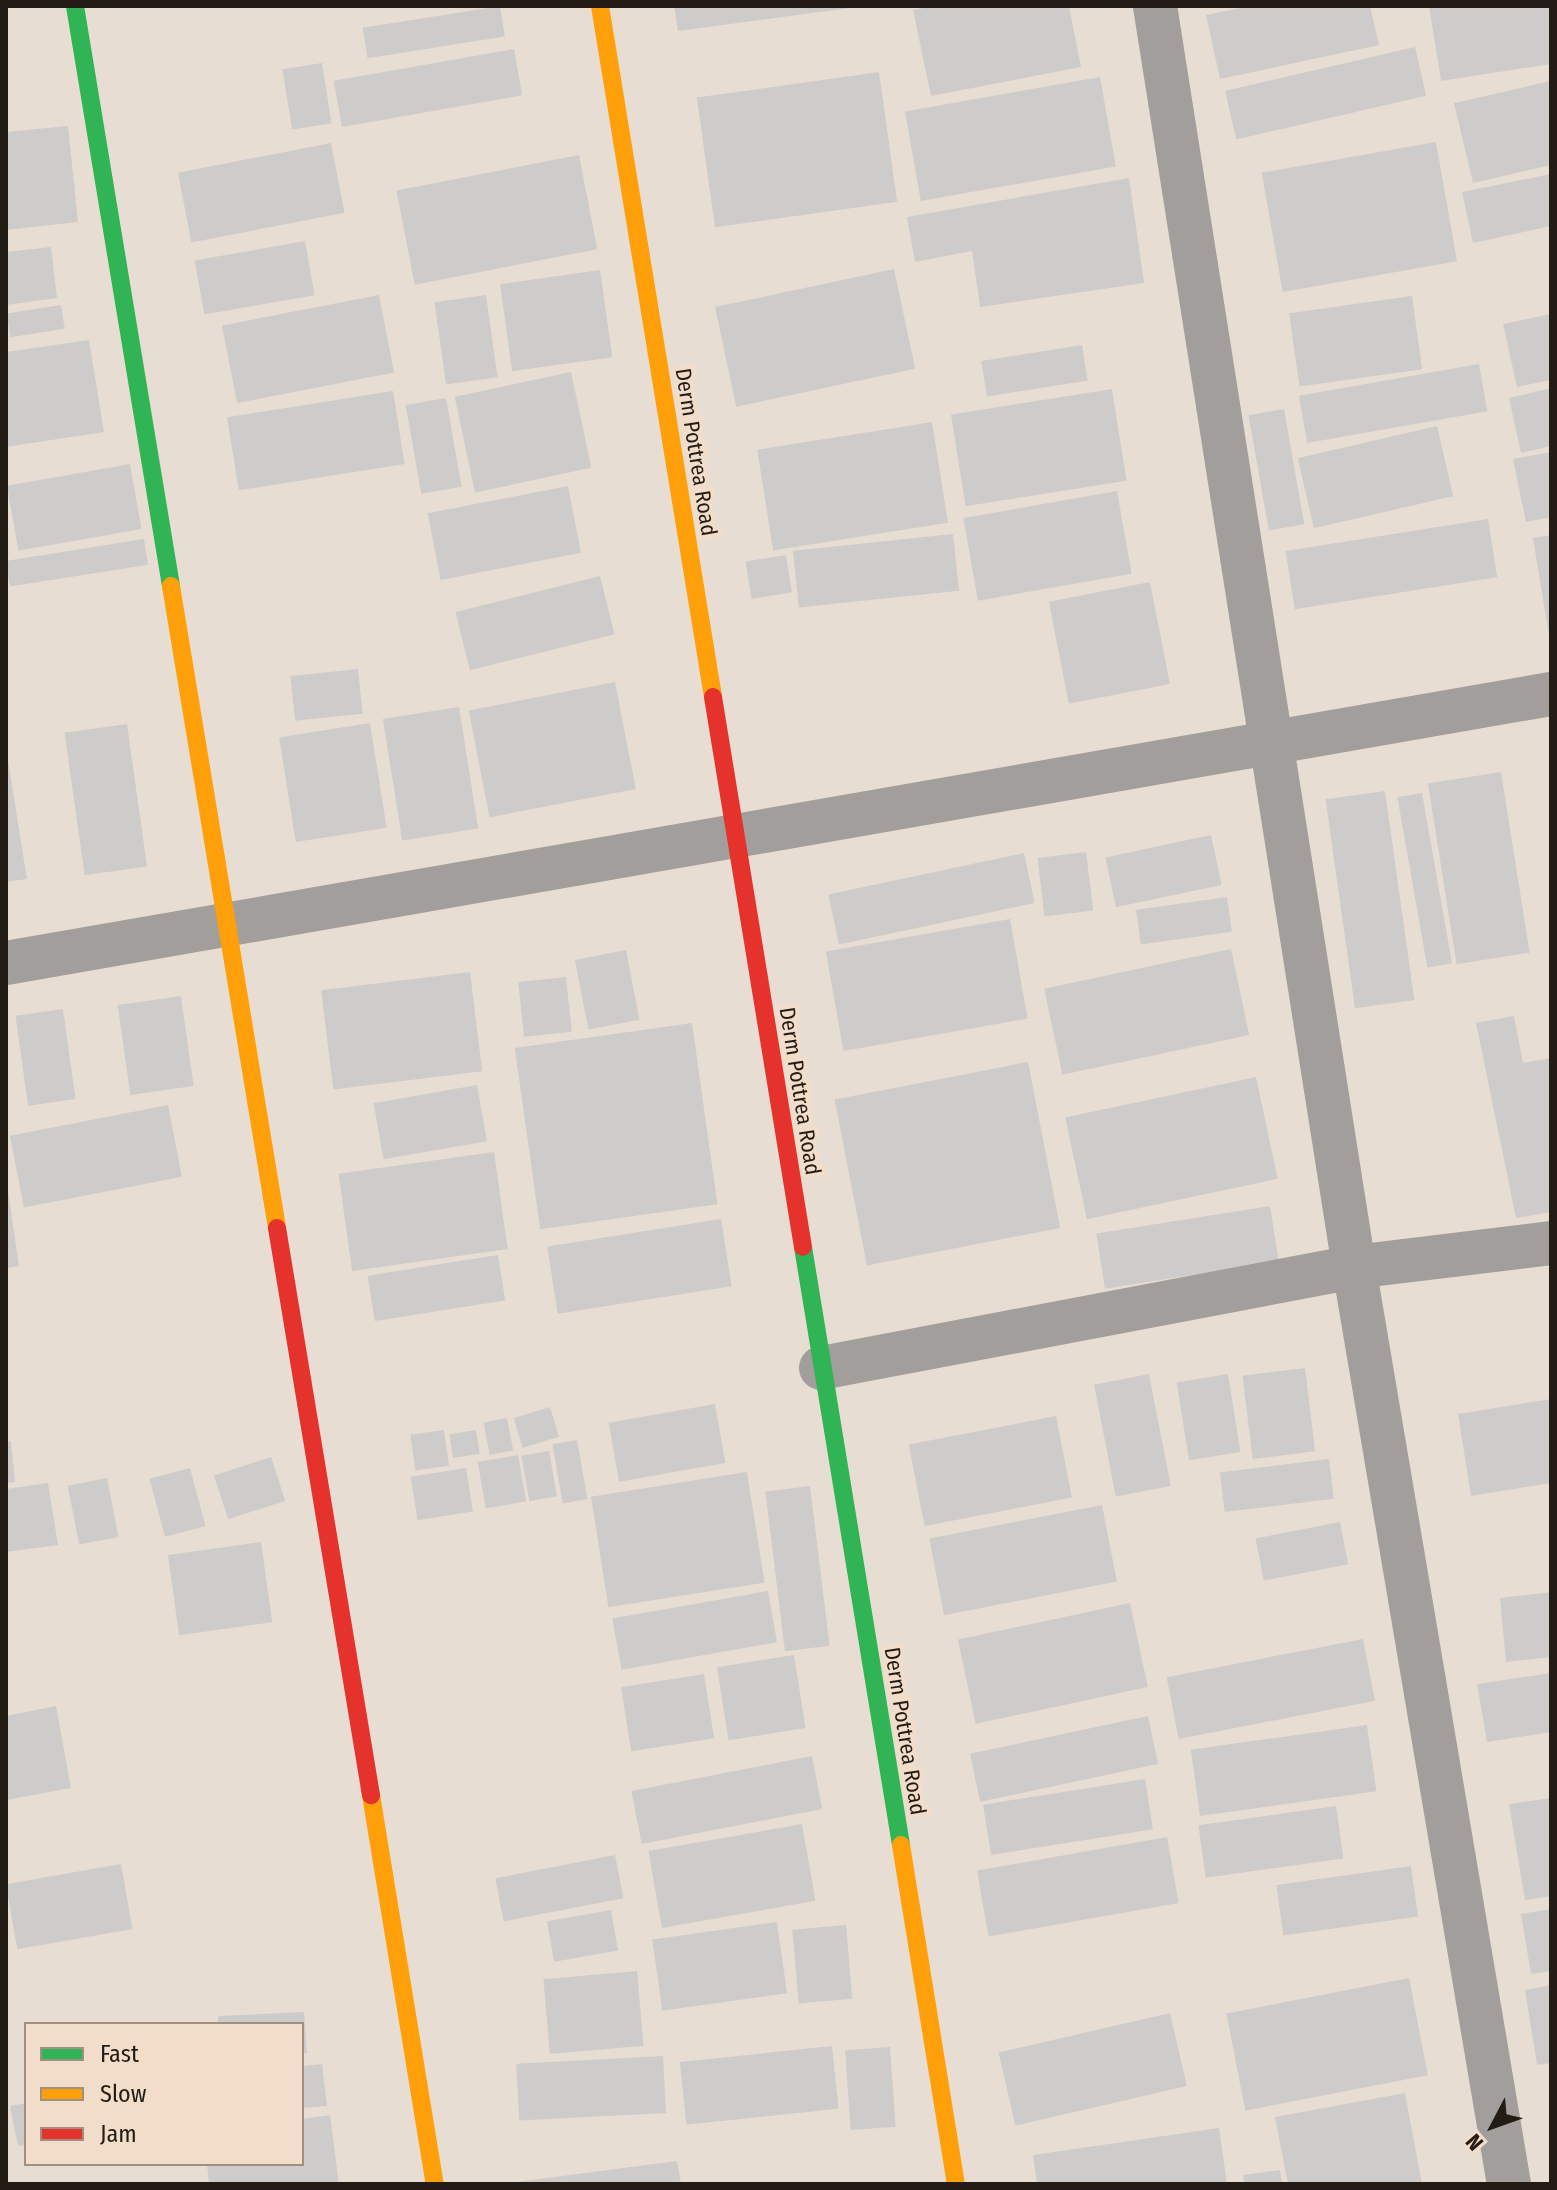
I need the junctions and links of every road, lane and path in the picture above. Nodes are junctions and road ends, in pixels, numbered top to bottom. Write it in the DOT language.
graph roads {
  1 [pos="75,6"];
  2 [pos="600,6"];
  3 [pos="1155,6"];
  4 [pos="1551,694"];
  5 [pos="1270,742"];
  6 [pos="733,834"];
  7 [pos="222,923"];
  8 [pos="6,963"];
  9 [pos="1551,1243"];
  10 [pos="1354,1267"];
  11 [pos="821,1368"];
  12 [pos="435,2184"];
  13 [pos="956,2184"];
  14 [pos="1509,2184"];
  1 -- 7 [label="street"];
  2 -- 6 [label="street, Derm Pottrea Road"];
  3 -- 5 [label="street"];
  4 -- 5 [label="street"];
  5 -- 6 [label="street"];
  5 -- 10 [label="street"];
  6 -- 7 [label="street"];
  6 -- 11 [label="street, Derm Pottrea Road"];
  7 -- 8 [label="street"];
  7 -- 12 [label="street"];
  9 -- 10 [label="street"];
  10 -- 11 [label="street"];
  10 -- 14 [label="street"];
  11 -- 13 [label="street, Derm Pottrea Road"];
}
